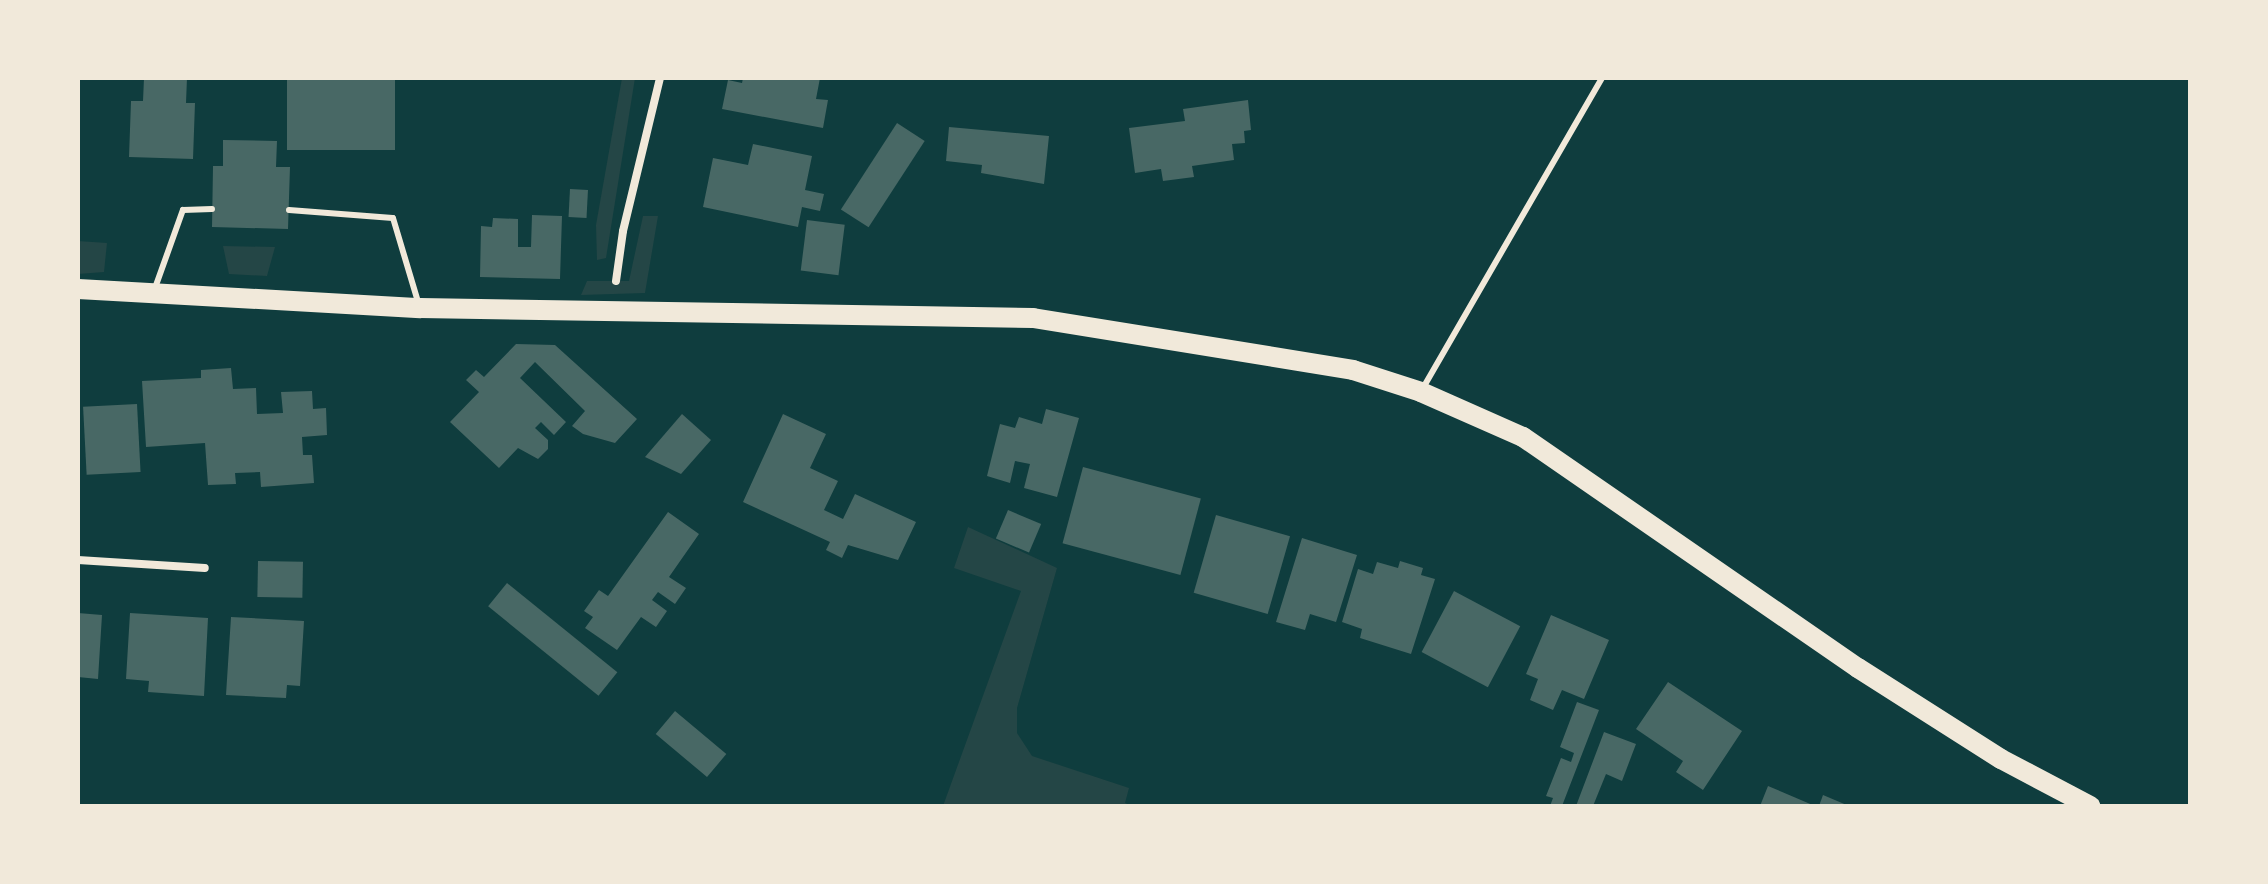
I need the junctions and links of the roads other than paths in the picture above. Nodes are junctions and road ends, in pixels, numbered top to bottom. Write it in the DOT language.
graph roads {
  1 [pos="660,78"];
  2 [pos="1602,78"];
  3 [pos="212,209"];
  4 [pos="289,210"];
  5 [pos="616,281"];
  6 [pos="78,289"];
  7 [pos="152,296"];
  8 [pos="420,308"];
  9 [pos="1421,392"];
  10 [pos="78,560"];
  11 [pos="205,568"];
  12 [pos="2090,806"];
  1 -- 5 [label="street"];
  2 -- 9 [label="lane"];
  3 -- 7 [label="lane"];
  4 -- 8 [label="lane"];
  6 -- 7 [label="main road"];
  7 -- 8 [label="main road"];
  8 -- 9 [label="main road"];
  9 -- 12 [label="main road"];
  10 -- 11 [label="street"];
}
